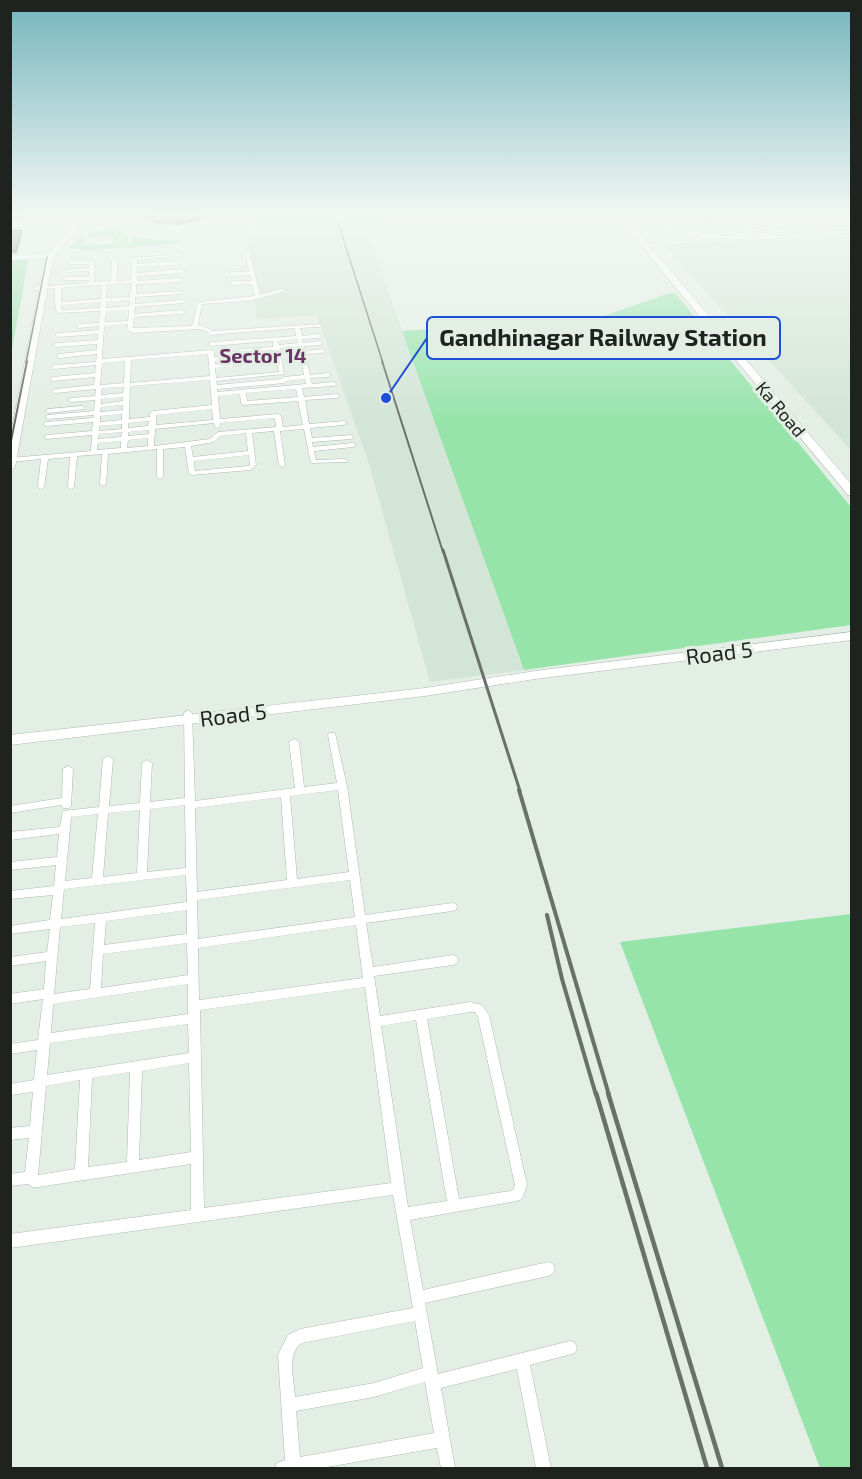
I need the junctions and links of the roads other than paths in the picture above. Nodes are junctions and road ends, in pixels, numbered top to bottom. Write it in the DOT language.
graph roads {
  1 [pos="41,282"];
  2 [pos="85,282"];
  3 [pos="96,282"];
  4 [pos="121,282"];
  5 [pos="134,282"];
  6 [pos="253,282"];
  7 [pos="681,282"];
  8 [pos="683,282"];
  9 [pos="114,283"];
  10 [pos="105,284"];
  11 [pos="233,284"];
  12 [pos="58,287"];
  13 [pos="40,288"];
  14 [pos="282,291"];
  15 [pos="181,293"];
  16 [pos="168,294"];
  17 [pos="132,297"];
  18 [pos="258,297"];
  19 [pos="183,302"];
  20 [pos="103,303"];
  21 [pos="58,304"];
  22 [pos="162,307"];
  23 [pos="180,310"];
  24 [pos="80,311"];
  25 [pos="130,313"];
  26 [pos="101,324"];
  27 [pos="320,325"];
  28 [pos="79,326"];
  29 [pos="297,326"];
  30 [pos="195,327"];
  31 [pos="78,333"];
  32 [pos="210,333"];
  33 [pos="319,336"];
  34 [pos="299,337"];
  35 [pos="100,342"];
  36 [pos="320,343"];
  37 [pos="277,349"];
  38 [pos="302,349"];
  39 [pos="323,351"];
  40 [pos="739,352"];
  41 [pos="60,353"];
  42 [pos="211,354"];
  43 [pos="128,358"];
  44 [pos="98,375"];
  45 [pos="328,375"];
  46 [pos="307,376"];
  47 [pos="284,378"];
  48 [pos="54,379"];
  49 [pos="214,382"];
  50 [pos="334,384"];
  51 [pos="126,385"];
  52 [pos="309,386"];
  53 [pos="298,387"];
  54 [pos="72,389"];
  55 [pos="243,392"];
  56 [pos="126,395"];
  57 [pos="337,396"];
  58 [pos="98,398"];
  59 [pos="301,399"];
  60 [pos="71,400"];
  61 [pos="276,401"];
  62 [pos="126,404"];
  63 [pos="244,404"];
  64 [pos="216,408"];
  65 [pos="70,409"];
  66 [pos="125,412"];
  67 [pos="96,414"];
  68 [pos="278,416"];
  69 [pos="246,418"];
  70 [pos="125,421"];
  71 [pos="217,421"];
  72 [pos="344,423"];
  73 [pos="10,425"];
  74 [pos="151,425"];
  75 [pos="306,427"];
  76 [pos="279,429"];
  77 [pos="124,430"];
  78 [pos="249,431"];
  79 [pos="95,433"];
  80 [pos="218,434"];
  81 [pos="151,436"];
  82 [pos="351,436"];
  83 [pos="46,437"];
  84 [pos="13,438"];
  85 [pos="124,438"];
  86 [pos="309,440"];
  87 [pos="94,441"];
  88 [pos="188,445"];
  89 [pos="353,446"];
  90 [pos="151,447"];
  91 [pos="160,447"];
  92 [pos="311,449"];
  93 [pos="124,450"];
  94 [pos="105,452"];
  95 [pos="94,453"];
  96 [pos="252,453"];
  97 [pos="74,454"];
  98 [pos="45,457"];
  99 [pos="190,459"];
  100 [pos="345,461"];
  101 [pos="11,462"];
  102 [pos="282,465"];
  103 [pos="835,466"];
  104 [pos="160,477"];
  105 [pos="852,479"];
  106 [pos="103,484"];
  107 [pos="41,487"];
  108 [pos="70,487"];
  109 [pos="852,494"];
  110 [pos="852,636"];
  111 [pos="852,642"];
  112 [pos="514,679"];
  113 [pos="188,716"];
  114 [pos="10,733"];
  115 [pos="332,735"];
  116 [pos="10,740"];
  117 [pos="294,742"];
  118 [pos="108,759"];
  119 [pos="147,764"];
  120 [pos="68,769"];
  121 [pos="342,786"];
  122 [pos="300,791"];
  123 [pos="285,793"];
  124 [pos="66,801"];
  125 [pos="190,803"];
  126 [pos="145,806"];
  127 [pos="10,810"];
  128 [pos="104,810"];
  129 [pos="66,814"];
  130 [pos="64,830"];
  131 [pos="10,836"];
  132 [pos="62,860"];
  133 [pos="10,866"];
  134 [pos="191,871"];
  135 [pos="354,875"];
  136 [pos="142,876"];
  137 [pos="97,882"];
  138 [pos="292,883"];
  139 [pos="59,888"];
  140 [pos="10,895"];
  141 [pos="192,901"];
  142 [pos="452,908"];
  143 [pos="101,917"];
  144 [pos="361,920"];
  145 [pos="56,923"];
  146 [pos="10,930"];
  147 [pos="193,941"];
  148 [pos="98,950"];
  149 [pos="53,956"];
  150 [pos="453,960"];
  151 [pos="10,962"];
  152 [pos="369,977"];
  153 [pos="193,979"];
  154 [pos="94,993"];
  155 [pos="49,996"];
  156 [pos="10,999"];
  157 [pos="194,1012"];
  158 [pos="421,1015"];
  159 [pos="375,1022"];
  160 [pos="44,1042"];
  161 [pos="10,1049"];
  162 [pos="195,1057"];
  163 [pos="136,1068"];
  164 [pos="86,1075"];
  165 [pos="40,1083"];
  166 [pos="10,1090"];
  167 [pos="36,1131"];
  168 [pos="10,1134"];
  169 [pos="197,1157"];
  170 [pos="133,1165"];
  171 [pos="81,1175"];
  172 [pos="31,1177"];
  173 [pos="10,1180"];
  174 [pos="398,1188"];
  175 [pos="454,1206"];
  176 [pos="405,1214"];
  177 [pos="198,1216"];
  178 [pos="10,1241"];
  179 [pos="548,1269"];
  180 [pos="420,1306"];
  181 [pos="570,1348"];
  182 [pos="522,1360"];
  183 [pos="432,1378"];
  184 [pos="290,1405"];
  185 [pos="443,1439"];
  186 [pos="352,1463"];
  187 [pos="289,1468"];
  188 [pos="448,1468"];
  189 [pos="544,1468"];
  1 -- 13 [label="main road"];
  2 -- 12 [label="street"];
  3 -- 10 [label="street"];
  4 -- 9 [label="street"];
  5 -- 17 [label="street"];
  6 -- 11 [label="street"];
  6 -- 18 [label="street"];
  7 -- 40 [label="main road, Ka Road"];
  8 -- 40 [label="main road, Ka Road"];
  9 -- 10 [label="street"];
  10 -- 20 [label="street"];
  12 -- 13 [label="street"];
  12 -- 21 [label="street"];
  13 -- 73 [label="main road"];
  13 -- 84 [label="main road"];
  14 -- 18 [label="street"];
  15 -- 16 [label="street"];
  16 -- 17 [label="street"];
  16 -- 22 [label="street"];
  17 -- 20 [label="street"];
  17 -- 25 [label="street"];
  18 -- 30 [label="street"];
  19 -- 22 [label="street"];
  20 -- 21 [label="street"];
  20 -- 24 [label="street"];
  20 -- 25 [label="street"];
  20 -- 26 [label="street"];
  21 -- 24 [label="street"];
  22 -- 23 [label="street"];
  22 -- 25 [label="street"];
  22 -- 25 [label="street"];
  24 -- 28 [label="street"];
  25 -- 26 [label="street"];
  25 -- 30 [label="street"];
  26 -- 28 [label="street"];
  26 -- 35 [label="street"];
  27 -- 29 [label="street"];
  28 -- 31 [label="street"];
  29 -- 32 [label="street"];
  29 -- 34 [label="street"];
  30 -- 32 [label="street"];
  31 -- 35 [label="street"];
  31 -- 35 [label="street"];
  32 -- 42 [label="street"];
  33 -- 34 [label="street"];
  34 -- 37 [label="street"];
  34 -- 38 [label="street"];
  35 -- 41 [label="street"];
  35 -- 44 [label="street"];
  36 -- 38 [label="street"];
  37 -- 38 [label="street"];
  37 -- 42 [label="street"];
  37 -- 42 [label="street"];
  37 -- 42 [label="street"];
  37 -- 47 [label="street"];
  38 -- 39 [label="street"];
  38 -- 46 [label="street"];
  40 -- 103 [label="main road, Ka Road"];
  42 -- 43 [label="street"];
  42 -- 49 [label="street"];
  43 -- 44 [label="street"];
  43 -- 51 [label="street"];
  44 -- 48 [label="street"];
  44 -- 48 [label="street"];
  44 -- 51 [label="street"];
  44 -- 54 [label="street"];
  44 -- 58 [label="street"];
  45 -- 46 [label="street"];
  46 -- 47 [label="street"];
  46 -- 52 [label="street"];
  47 -- 49 [label="street"];
  47 -- 49 [label="street"];
  47 -- 53 [label="street"];
  47 -- 55 [label="street"];
  48 -- 54 [label="street"];
  49 -- 51 [label="street"];
  49 -- 55 [label="street"];
  49 -- 64 [label="street"];
  50 -- 52 [label="street"];
  51 -- 56 [label="street"];
  52 -- 53 [label="street"];
  53 -- 59 [label="street"];
  54 -- 60 [label="street"];
  55 -- 63 [label="street"];
  56 -- 58 [label="street"];
  56 -- 62 [label="street"];
  57 -- 59 [label="street"];
  58 -- 60 [label="street"];
  58 -- 67 [label="street"];
  59 -- 61 [label="street"];
  59 -- 75 [label="street"];
  60 -- 65 [label="street"];
  61 -- 63 [label="street"];
  61 -- 68 [label="street"];
  62 -- 66 [label="street"];
  62 -- 67 [label="street"];
  63 -- 69 [label="street"];
  64 -- 71 [label="street"];
  64 -- 74 [label="street"];
  65 -- 67 [label="street"];
  65 -- 67 [label="street"];
  66 -- 67 [label="street"];
  66 -- 70 [label="street"];
  67 -- 70 [label="street"];
  67 -- 79 [label="street"];
  68 -- 69 [label="street"];
  68 -- 76 [label="street"];
  69 -- 71 [label="street"];
  70 -- 74 [label="street"];
  70 -- 77 [label="street"];
  71 -- 74 [label="street"];
  71 -- 80 [label="street"];
  72 -- 75 [label="street"];
  74 -- 77 [label="street"];
  74 -- 81 [label="street"];
  75 -- 76 [label="street"];
  75 -- 86 [label="street"];
  76 -- 78 [label="street"];
  76 -- 102 [label="street"];
  77 -- 79 [label="street"];
  77 -- 85 [label="street"];
  78 -- 80 [label="street"];
  78 -- 96 [label="street"];
  79 -- 83 [label="street"];
  79 -- 87 [label="street"];
  80 -- 88 [label="street"];
  81 -- 85 [label="street"];
  81 -- 90 [label="street"];
  82 -- 86 [label="street"];
  84 -- 101 [label="main road"];
  85 -- 87 [label="street"];
  85 -- 93 [label="street"];
  86 -- 92 [label="street"];
  87 -- 95 [label="street"];
  88 -- 91 [label="street"];
  88 -- 99 [label="street"];
  89 -- 92 [label="street"];
  90 -- 91 [label="street"];
  90 -- 93 [label="street"];
  91 -- 104 [label="street"];
  92 -- 100 [label="street"];
  93 -- 94 [label="street"];
  94 -- 95 [label="street"];
  94 -- 106 [label="street"];
  95 -- 97 [label="street"];
  96 -- 99 [label="street"];
  96 -- 99 [label="street"];
  97 -- 98 [label="street"];
  97 -- 108 [label="street"];
  98 -- 101 [label="street"];
  98 -- 107 [label="street"];
  103 -- 105 [label="main road, Ka Road"];
  103 -- 109 [label="main road, Ka Road"];
  110 -- 112 [label="main road, Road 5"];
  111 -- 112 [label="main road, Road 5"];
  112 -- 113 [label="main road, Road 5"];
  113 -- 114 [label="main road, Road 5"];
  113 -- 116 [label="main road, Road 5"];
  113 -- 125 [label="street"];
  115 -- 121 [label="street"];
  117 -- 122 [label="street"];
  118 -- 128 [label="street"];
  119 -- 126 [label="street"];
  120 -- 124 [label="street"];
  121 -- 122 [label="street"];
  121 -- 135 [label="street"];
  122 -- 123 [label="street"];
  123 -- 125 [label="street"];
  123 -- 138 [label="street"];
  124 -- 127 [label="street"];
  124 -- 129 [label="street"];
  125 -- 126 [label="street"];
  125 -- 134 [label="street"];
  126 -- 128 [label="street"];
  126 -- 136 [label="street"];
  128 -- 129 [label="street"];
  128 -- 137 [label="street"];
  129 -- 130 [label="street"];
  130 -- 131 [label="street"];
  130 -- 132 [label="street"];
  132 -- 133 [label="street"];
  132 -- 139 [label="street"];
  134 -- 136 [label="street"];
  134 -- 141 [label="street"];
  135 -- 138 [label="street"];
  135 -- 144 [label="street"];
  136 -- 137 [label="street"];
  137 -- 139 [label="street"];
  138 -- 141 [label="street"];
  139 -- 140 [label="street"];
  139 -- 145 [label="street"];
  141 -- 143 [label="street"];
  141 -- 147 [label="street"];
  142 -- 144 [label="street"];
  143 -- 145 [label="street"];
  143 -- 148 [label="street"];
  144 -- 147 [label="street"];
  144 -- 152 [label="street"];
  145 -- 146 [label="street"];
  145 -- 149 [label="street"];
  147 -- 148 [label="street"];
  147 -- 153 [label="street"];
  148 -- 154 [label="street"];
  149 -- 151 [label="street"];
  149 -- 155 [label="street"];
  150 -- 152 [label="street"];
  152 -- 157 [label="street"];
  152 -- 159 [label="street"];
  153 -- 154 [label="street"];
  153 -- 157 [label="street"];
  154 -- 155 [label="street"];
  155 -- 156 [label="street"];
  155 -- 160 [label="street"];
  157 -- 160 [label="street"];
  157 -- 162 [label="street"];
  158 -- 159 [label="street"];
  158 -- 175 [label="street"];
  158 -- 175 [label="street"];
  159 -- 174 [label="street"];
  160 -- 161 [label="street"];
  160 -- 165 [label="street"];
  162 -- 163 [label="street"];
  162 -- 169 [label="street"];
  163 -- 164 [label="street"];
  163 -- 170 [label="street"];
  164 -- 165 [label="street"];
  164 -- 171 [label="street"];
  165 -- 166 [label="street"];
  165 -- 167 [label="street"];
  167 -- 168 [label="street"];
  167 -- 172 [label="street"];
  169 -- 170 [label="street"];
  169 -- 177 [label="street"];
  170 -- 171 [label="street"];
  171 -- 172 [label="street"];
  172 -- 173 [label="street"];
  174 -- 176 [label="street"];
  174 -- 177 [label="street"];
  175 -- 176 [label="street"];
  176 -- 180 [label="street"];
  177 -- 178 [label="street"];
  179 -- 180 [label="street"];
  180 -- 183 [label="street"];
  180 -- 184 [label="street"];
  181 -- 182 [label="street"];
  182 -- 183 [label="street"];
  182 -- 189 [label="street"];
  183 -- 184 [label="street"];
  183 -- 185 [label="street"];
  184 -- 187 [label="street"];
  185 -- 186 [label="street"];
  185 -- 188 [label="street"];
  186 -- 187 [label="street"];
}
